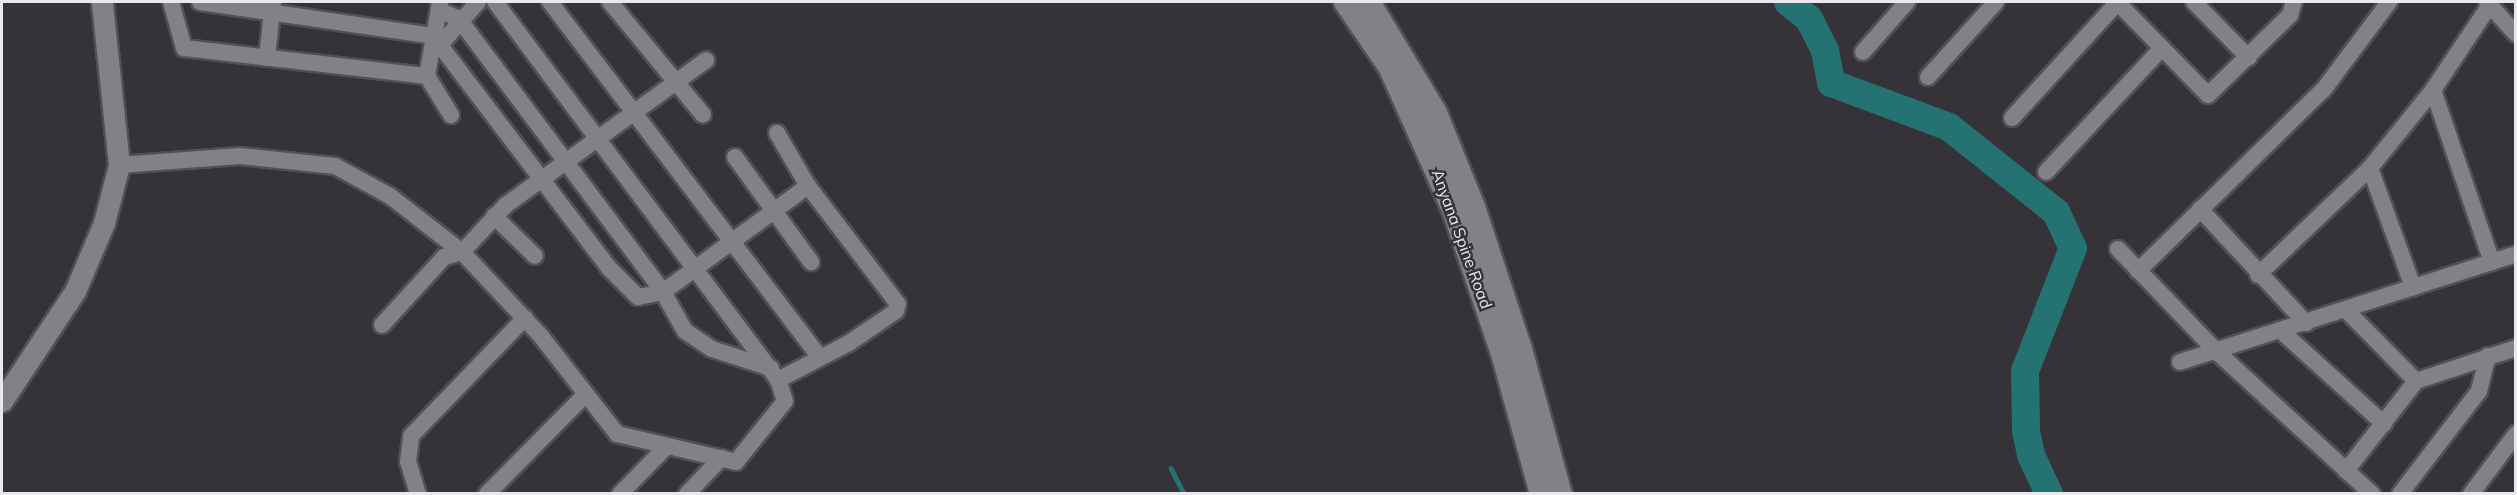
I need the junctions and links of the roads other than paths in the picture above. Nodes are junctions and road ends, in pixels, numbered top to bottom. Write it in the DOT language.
graph roads {
  1 [pos="102,2"];
  2 [pos="171,2"];
  3 [pos="200,2"];
  4 [pos="478,2"];
  5 [pos="495,2"];
  6 [pos="550,2"];
  7 [pos="610,2"];
  8 [pos="1346,2"];
  9 [pos="1368,2"];
  10 [pos="1907,2"];
  11 [pos="1996,2"];
  12 [pos="2117,2"];
  13 [pos="2194,2"];
  14 [pos="2294,2"];
  15 [pos="2389,2"];
  16 [pos="2488,3"];
  17 [pos="439,6"];
  18 [pos="273,8"];
  19 [pos="459,19"];
  20 [pos="2516,34"];
  21 [pos="437,40"];
  22 [pos="2162,48"];
  23 [pos="1863,52"];
  24 [pos="267,58"];
  25 [pos="2249,58"];
  26 [pos="706,60"];
  27 [pos="427,76"];
  28 [pos="1929,77"];
  29 [pos="674,82"];
  30 [pos="2433,90"];
  31 [pos="637,112"];
  32 [pos="451,115"];
  33 [pos="703,115"];
  34 [pos="2012,118"];
  35 [pos="777,133"];
  36 [pos="597,139"];
  37 [pos="735,157"];
  38 [pos="566,162"];
  39 [pos="119,165"];
  40 [pos="2370,168"];
  41 [pos="2046,172"];
  42 [pos="543,181"];
  43 [pos="808,186"];
  44 [pos="773,209"];
  45 [pos="2200,209"];
  46 [pos="494,216"];
  47 [pos="732,243"];
  48 [pos="2118,249"];
  49 [pos="462,252"];
  50 [pos="535,256"];
  51 [pos="2515,257"];
  52 [pos="811,262"];
  53 [pos="2492,262"];
  54 [pos="696,269"];
  55 [pos="2138,271"];
  56 [pos="2258,275"];
  57 [pos="2413,287"];
  58 [pos="663,292"];
  59 [pos="2346,310"];
  60 [pos="525,318"];
  61 [pos="2306,323"];
  62 [pos="382,325"];
  63 [pos="2280,330"];
  64 [pos="2516,348"];
  65 [pos="2217,351"];
  66 [pos="2488,356"];
  67 [pos="819,357"];
  68 [pos="2180,362"];
  69 [pos="774,374"];
  70 [pos="2416,381"];
  71 [pos="585,395"];
  72 [pos="2,401"];
  73 [pos="2384,424"];
  74 [pos="2516,434"];
  75 [pos="667,446"];
  76 [pos="721,458"];
  77 [pos="2346,471"];
  78 [pos="418,494"];
  79 [pos="487,494"];
  80 [pos="620,494"];
  81 [pos="687,494"];
  82 [pos="1542,494"];
  83 [pos="1560,494"];
  84 [pos="2372,494"];
  85 [pos="2400,494"];
  86 [pos="2471,494"];
  1 -- 39 [label="street"];
  2 -- 24 [label="street"];
  3 -- 18 [label="street"];
  4 -- 19 [label="street"];
  5 -- 36 [label="street"];
  6 -- 31 [label="street"];
  7 -- 29 [label="street"];
  8 -- 82 [label="main road, Anyana Spine Road"];
  9 -- 83 [label="main road, Anyana Spine Road"];
  10 -- 23 [label="street"];
  11 -- 28 [label="street"];
  12 -- 22 [label="street"];
  12 -- 34 [label="street"];
  13 -- 25 [label="street"];
  14 -- 25 [label="street"];
  15 -- 45 [label="street"];
  16 -- 20 [label="street"];
  16 -- 30 [label="street"];
  17 -- 19 [label="street"];
  17 -- 21 [label="street"];
  18 -- 21 [label="street"];
  18 -- 24 [label="street"];
  19 -- 21 [label="street"];
  19 -- 38 [label="street"];
  21 -- 27 [label="street"];
  21 -- 42 [label="street"];
  22 -- 25 [label="street"];
  22 -- 41 [label="street"];
  24 -- 27 [label="street"];
  26 -- 29 [label="street"];
  27 -- 32 [label="street"];
  29 -- 31 [label="street"];
  29 -- 33 [label="street"];
  30 -- 40 [label="street"];
  30 -- 53 [label="street"];
  31 -- 36 [label="street"];
  31 -- 47 [label="street"];
  35 -- 43 [label="street"];
  36 -- 38 [label="street"];
  36 -- 54 [label="street"];
  37 -- 44 [label="street"];
  38 -- 42 [label="street"];
  38 -- 58 [label="street"];
  39 -- 49 [label="street"];
  39 -- 72 [label="street"];
  40 -- 56 [label="street"];
  40 -- 57 [label="street"];
  42 -- 46 [label="street"];
  42 -- 58 [label="street"];
  43 -- 44 [label="street"];
  43 -- 67 [label="street"];
  44 -- 47 [label="street"];
  44 -- 52 [label="street"];
  45 -- 55 [label="street"];
  45 -- 56 [label="street"];
  46 -- 49 [label="street"];
  46 -- 50 [label="street"];
  47 -- 54 [label="street"];
  47 -- 67 [label="street"];
  48 -- 55 [label="street"];
  49 -- 60 [label="street"];
  49 -- 62 [label="street"];
  51 -- 53 [label="street"];
  53 -- 57 [label="street"];
  54 -- 58 [label="street"];
  54 -- 69 [label="street"];
  55 -- 65 [label="street"];
  56 -- 61 [label="street"];
  57 -- 59 [label="street"];
  58 -- 69 [label="street"];
  59 -- 61 [label="street"];
  59 -- 70 [label="street"];
  60 -- 71 [label="street"];
  60 -- 78 [label="street"];
  61 -- 63 [label="street"];
  63 -- 65 [label="street"];
  63 -- 73 [label="street"];
  64 -- 66 [label="street"];
  65 -- 68 [label="street"];
  65 -- 77 [label="street"];
  66 -- 70 [label="street"];
  66 -- 85 [label="street"];
  67 -- 69 [label="street"];
  69 -- 76 [label="street"];
  70 -- 73 [label="street"];
  71 -- 75 [label="street"];
  71 -- 79 [label="street"];
  73 -- 77 [label="street"];
  74 -- 86 [label="street"];
  75 -- 76 [label="street"];
  75 -- 80 [label="street"];
  76 -- 81 [label="street"];
  77 -- 84 [label="street"];
}
